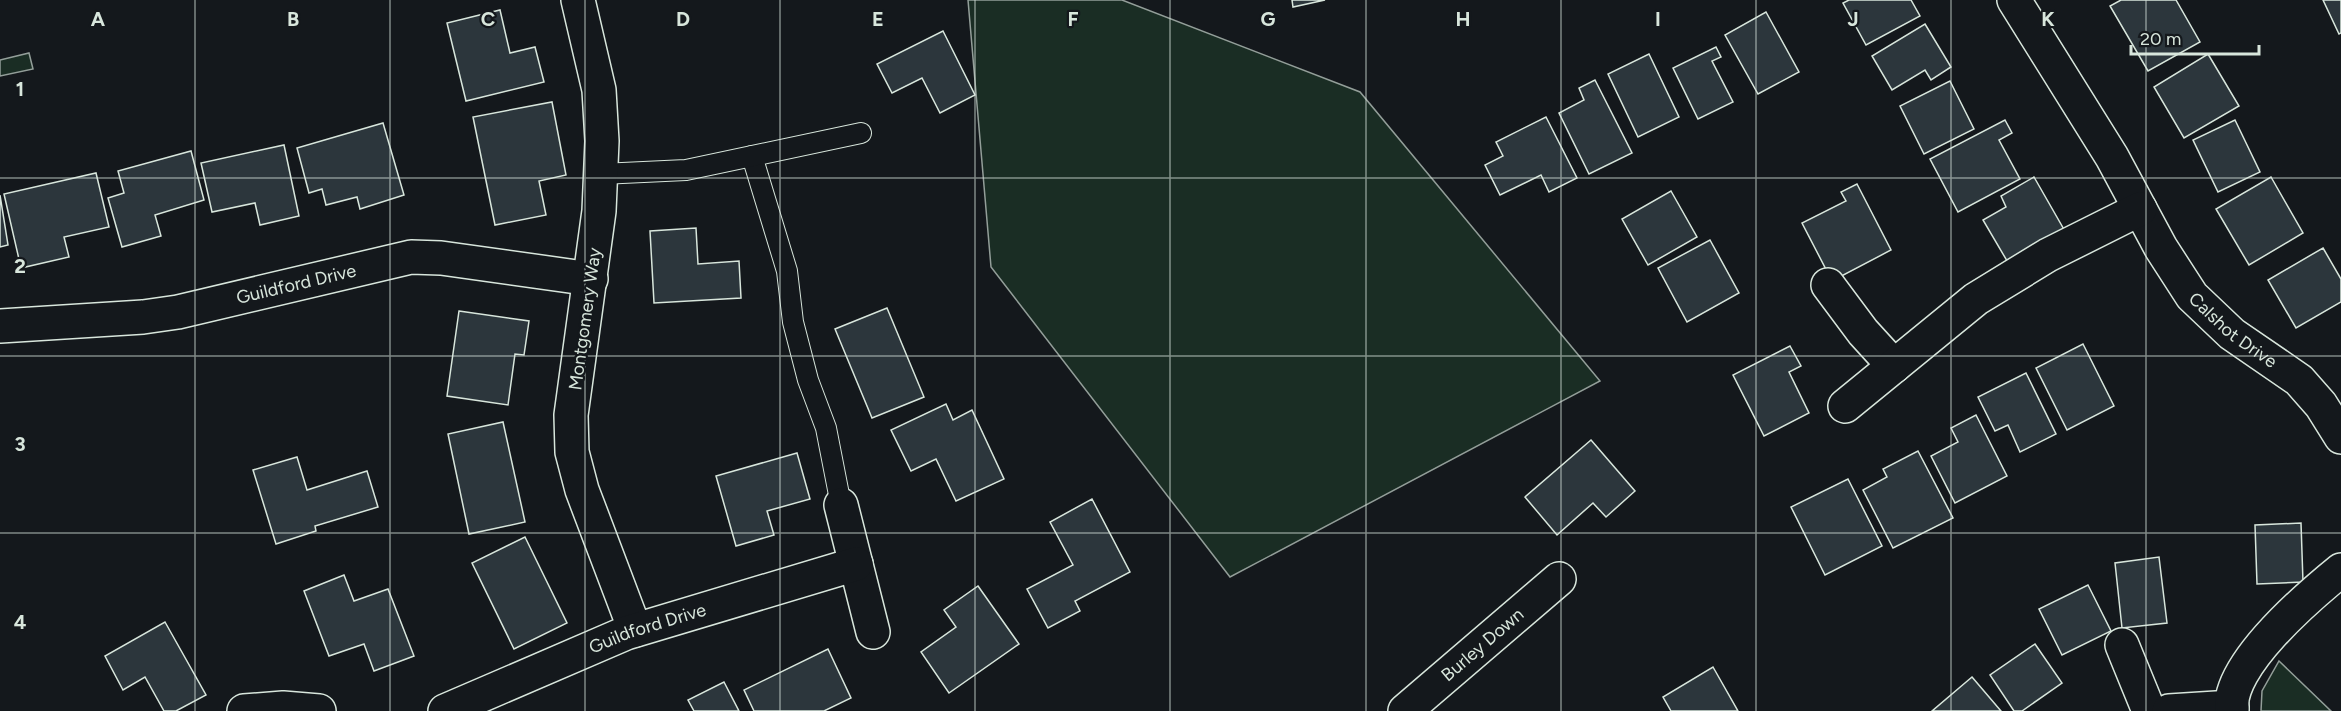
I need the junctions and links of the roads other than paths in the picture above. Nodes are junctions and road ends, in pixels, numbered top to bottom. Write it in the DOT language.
graph roads {
  1 [pos="578,0"];
  2 [pos="2014,0"];
  3 [pos="861,133"];
  4 [pos="752,156"];
  5 [pos="601,174"];
  6 [pos="2140,209"];
  7 [pos="591,279"];
  8 [pos="1828,285"];
  9 [pos="0,326"];
  10 [pos="1894,366"];
  11 [pos="1845,406"];
  12 [pos="2341,437"];
  13 [pos="841,505"];
  14 [pos="856,564"];
  15 [pos="2341,570"];
  16 [pos="1559,579"];
  17 [pos="635,630"];
  18 [pos="873,632"];
  19 [pos="2122,645"];
  20 [pos="2232,709"];
  21 [pos="244,711"];
  22 [pos="319,711"];
  23 [pos="445,711"];
  24 [pos="1405,711"];
  25 [pos="2149,711"];
  26 [pos="2169,711"];
  1 -- 5 [label="street, Montgomery Way"];
  2 -- 6 [label="street, Calshot Drive"];
  3 -- 4 [label="lane"];
  4 -- 5 [label="lane"];
  4 -- 13 [label="lane"];
  5 -- 7 [label="street, Montgomery Way"];
  6 -- 10 [label="street"];
  6 -- 12 [label="street, Calshot Drive"];
  7 -- 9 [label="street, Guildford Drive"];
  7 -- 17 [label="street, Montgomery Way"];
  8 -- 10 [label="street"];
  10 -- 11 [label="street"];
  13 -- 14 [label="street"];
  14 -- 17 [label="street, Guildford Drive"];
  14 -- 18 [label="street"];
  15 -- 20 [label="street"];
  16 -- 24 [label="street, Burley Down"];
  17 -- 23 [label="street, Guildford Drive"];
  19 -- 25 [label="street"];
  20 -- 26 [label="street"];
  21 -- 22 [label="street"];
}
